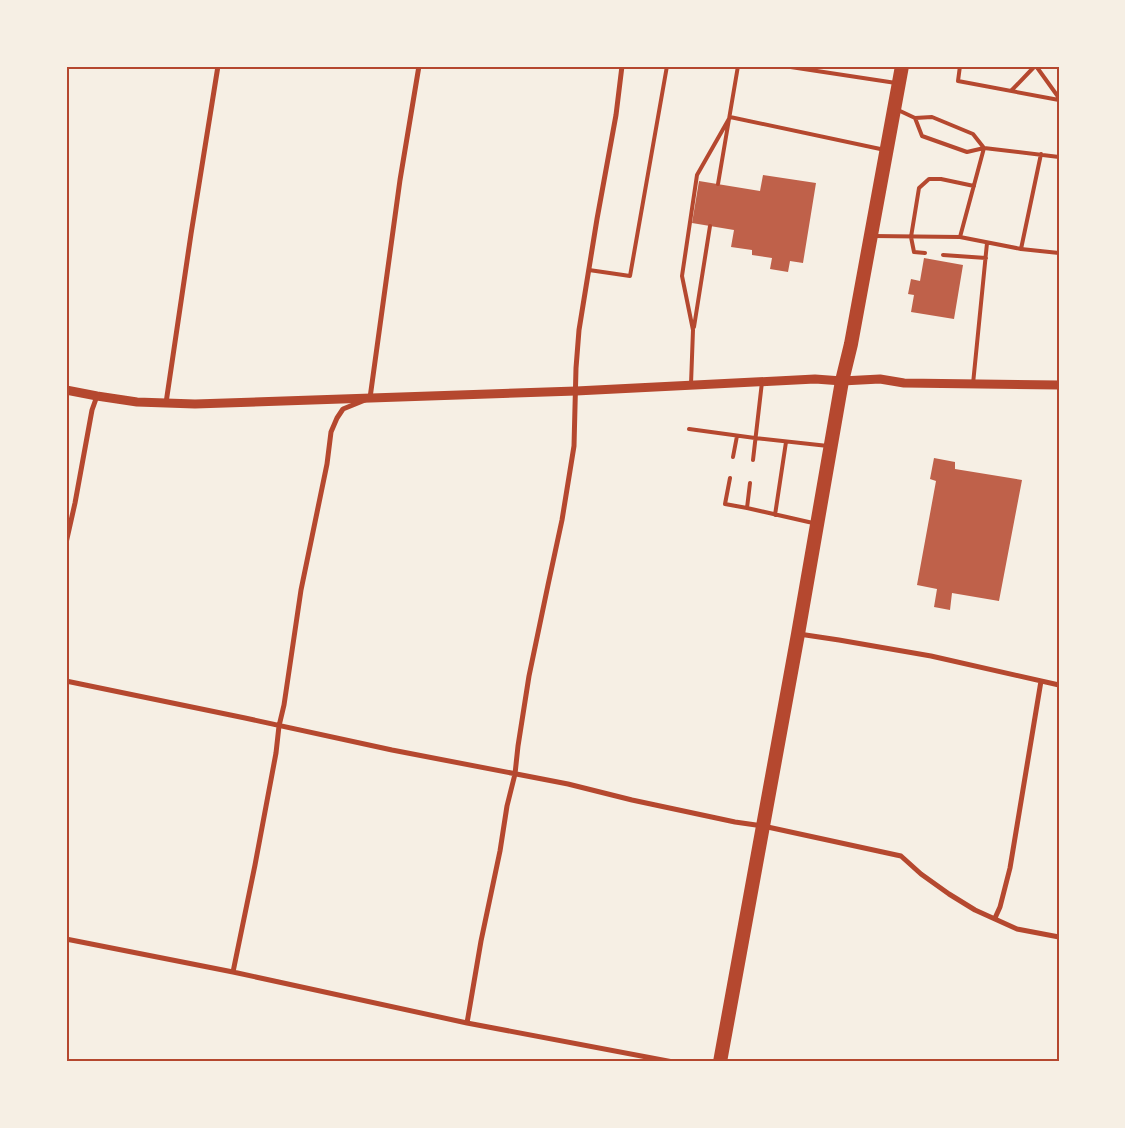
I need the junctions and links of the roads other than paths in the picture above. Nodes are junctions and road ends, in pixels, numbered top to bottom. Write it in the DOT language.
graph roads {
  1 [pos="218,66"];
  2 [pos="419,66"];
  3 [pos="622,66"];
  4 [pos="667,66"];
  5 [pos="738,66"];
  6 [pos="784,66"];
  7 [pos="902,66"];
  8 [pos="960,66"];
  9 [pos="1036,66"];
  10 [pos="898,83"];
  11 [pos="1010,91"];
  12 [pos="1059,99"];
  13 [pos="895,109"];
  14 [pos="730,117"];
  15 [pos="915,118"];
  16 [pos="984,148"];
  17 [pos="887,150"];
  18 [pos="1041,154"];
  19 [pos="1059,157"];
  20 [pos="718,184"];
  21 [pos="974,186"];
  22 [pos="710,226"];
  23 [pos="871,236"];
  24 [pos="911,237"];
  25 [pos="960,237"];
  26 [pos="987,243"];
  27 [pos="1021,249"];
  28 [pos="1059,252"];
  29 [pos="925,253"];
  30 [pos="943,254"];
  31 [pos="986,258"];
  32 [pos="589,270"];
  33 [pos="693,330"];
  34 [pos="842,381"];
  35 [pos="762,382"];
  36 [pos="973,384"];
  37 [pos="691,385"];
  38 [pos="1059,385"];
  39 [pos="66,390"];
  40 [pos="576,391"];
  41 [pos="97,396"];
  42 [pos="370,398"];
  43 [pos="166,403"];
  44 [pos="689,430"];
  45 [pos="737,436"];
  46 [pos="755,438"];
  47 [pos="786,442"];
  48 [pos="831,446"];
  49 [pos="733,457"];
  50 [pos="753,460"];
  51 [pos="730,478"];
  52 [pos="750,483"];
  53 [pos="747,508"];
  54 [pos="775,514"];
  55 [pos="817,524"];
  56 [pos="66,543"];
  57 [pos="798,634"];
  58 [pos="66,681"];
  59 [pos="1041,681"];
  60 [pos="1059,685"];
  61 [pos="279,726"];
  62 [pos="515,774"];
  63 [pos="763,826"];
  64 [pos="995,918"];
  65 [pos="1059,937"];
  66 [pos="66,939"];
  67 [pos="233,972"];
  68 [pos="467,1023"];
  69 [pos="672,1062"];
  70 [pos="720,1062"];
  1 -- 43 [label="street"];
  2 -- 42 [label="street"];
  3 -- 32 [label="street"];
  4 -- 32 [label="lane"];
  5 -- 14 [label="lane"];
  6 -- 10 [label="lane"];
  7 -- 10 [label="highway"];
  8 -- 11 [label="lane"];
  9 -- 11 [label="lane"];
  9 -- 12 [label="lane"];
  10 -- 13 [label="highway"];
  11 -- 12 [label="lane"];
  13 -- 15 [label="lane"];
  13 -- 17 [label="highway"];
  14 -- 17 [label="lane"];
  14 -- 20 [label="lane"];
  14 -- 33 [label="lane"];
  15 -- 16 [label="lane"];
  15 -- 16 [label="lane"];
  16 -- 18 [label="lane"];
  16 -- 21 [label="lane"];
  17 -- 23 [label="highway"];
  18 -- 19 [label="lane"];
  18 -- 27 [label="lane"];
  21 -- 24 [label="lane"];
  21 -- 25 [label="lane"];
  22 -- 33 [label="lane"];
  23 -- 24 [label="lane"];
  23 -- 34 [label="highway"];
  24 -- 25 [label="lane"];
  24 -- 29 [label="lane"];
  25 -- 26 [label="lane"];
  26 -- 27 [label="lane"];
  26 -- 31 [label="lane"];
  27 -- 28 [label="lane"];
  30 -- 31 [label="lane"];
  31 -- 36 [label="lane"];
  32 -- 40 [label="street"];
  33 -- 37 [label="lane"];
  34 -- 35 [label="street"];
  34 -- 36 [label="street"];
  34 -- 48 [label="highway"];
  35 -- 37 [label="street"];
  35 -- 46 [label="lane"];
  36 -- 38 [label="street"];
  37 -- 40 [label="street"];
  39 -- 41 [label="street"];
  40 -- 42 [label="street"];
  40 -- 62 [label="street"];
  41 -- 43 [label="street"];
  41 -- 56 [label="street"];
  42 -- 43 [label="street"];
  42 -- 61 [label="street"];
  44 -- 45 [label="lane"];
  45 -- 46 [label="lane"];
  45 -- 49 [label="lane"];
  46 -- 47 [label="lane"];
  46 -- 50 [label="lane"];
  47 -- 48 [label="lane"];
  47 -- 54 [label="lane"];
  48 -- 55 [label="highway"];
  51 -- 53 [label="lane"];
  52 -- 53 [label="lane"];
  53 -- 54 [label="lane"];
  54 -- 55 [label="lane"];
  55 -- 57 [label="highway"];
  57 -- 59 [label="street"];
  57 -- 63 [label="highway"];
  58 -- 61 [label="street"];
  59 -- 60 [label="street"];
  59 -- 64 [label="street"];
  61 -- 62 [label="street"];
  61 -- 67 [label="street"];
  62 -- 63 [label="street"];
  62 -- 68 [label="street"];
  63 -- 64 [label="street"];
  63 -- 70 [label="highway"];
  64 -- 65 [label="street"];
  66 -- 67 [label="street"];
  67 -- 68 [label="street"];
  68 -- 69 [label="street"];
}
